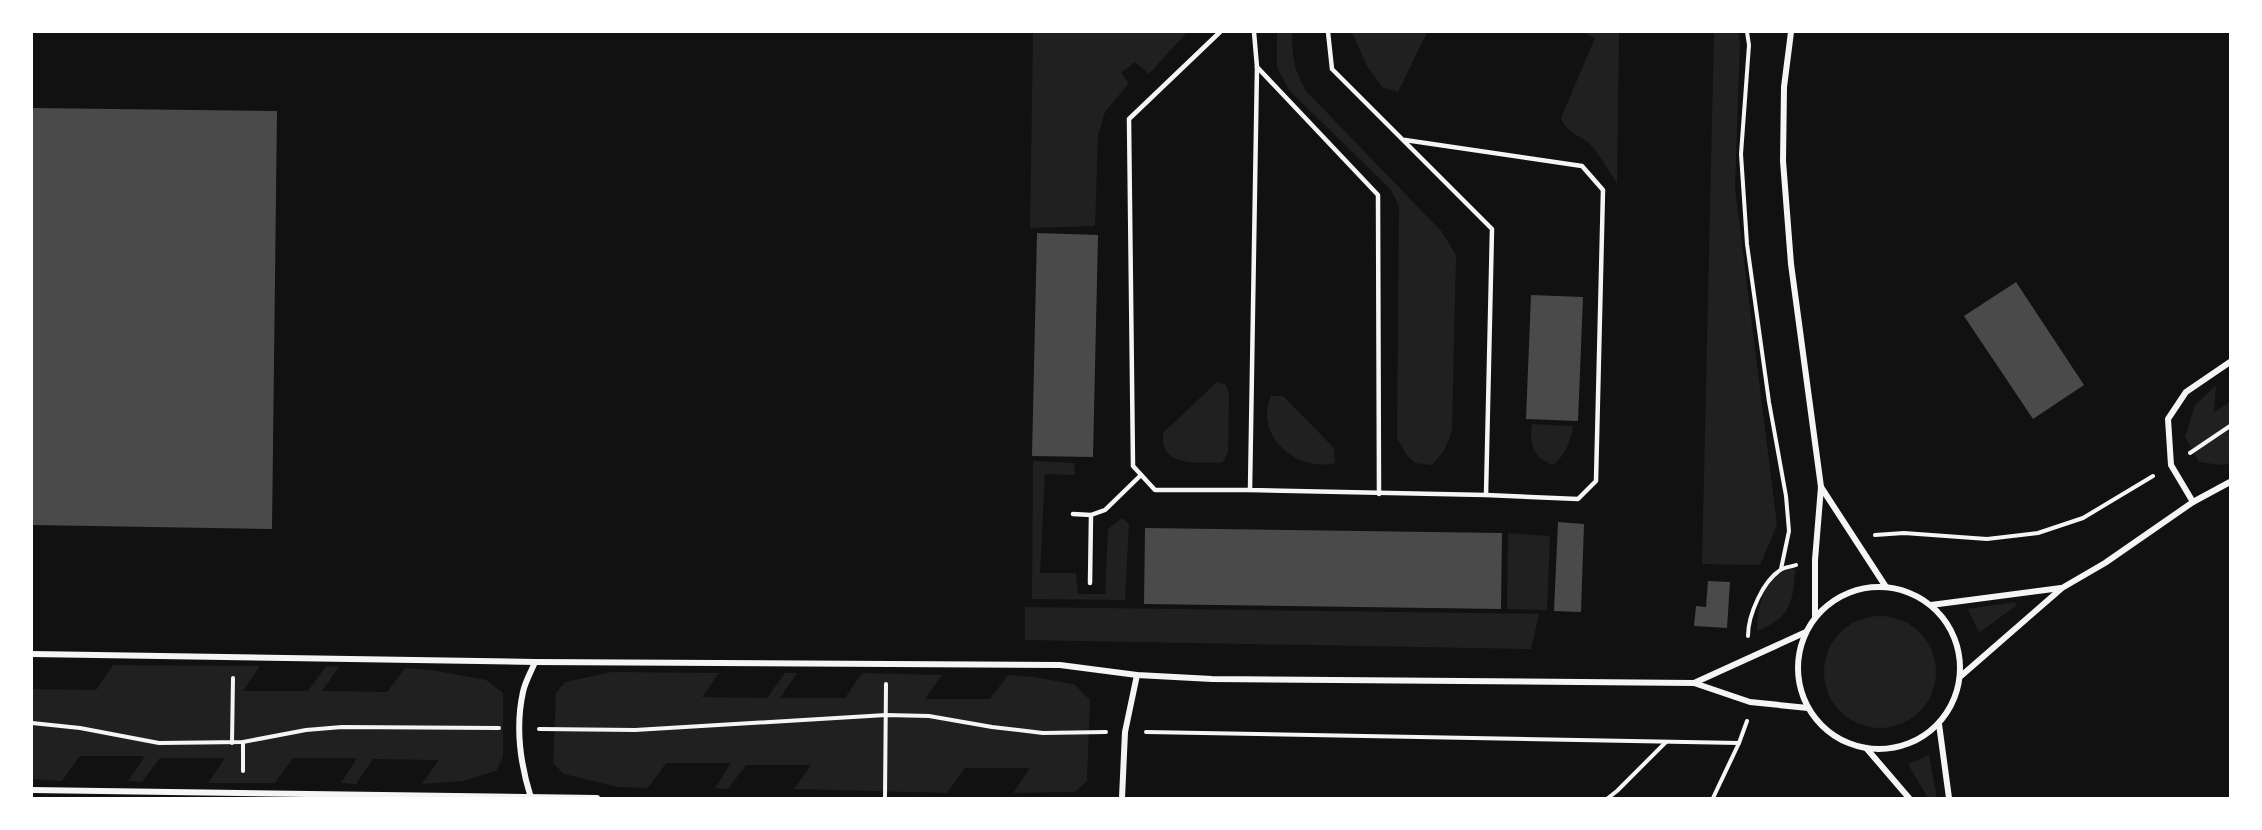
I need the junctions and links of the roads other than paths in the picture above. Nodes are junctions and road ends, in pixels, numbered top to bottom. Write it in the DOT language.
graph roads {
  1 [pos="1220,32"];
  2 [pos="1254,32"];
  3 [pos="1328,32"];
  4 [pos="1791,32"];
  5 [pos="1257,67"];
  6 [pos="1404,140"];
  7 [pos="2230,362"];
  8 [pos="1141,475"];
  9 [pos="2230,482"];
  10 [pos="1821,487"];
  11 [pos="1250,490"];
  12 [pos="1379,494"];
  13 [pos="1486,495"];
  14 [pos="2193,501"];
  15 [pos="1073,514"];
  16 [pos="1091,515"];
  17 [pos="1090,584"];
  18 [pos="1886,587"];
  19 [pos="2062,588"];
  20 [pos="1931,605"];
  21 [pos="1815,618"];
  22 [pos="1806,632"];
  23 [pos="32,654"];
  24 [pos="535,662"];
  25 [pos="1137,675"];
  26 [pos="1961,676"];
  27 [pos="1694,683"];
  28 [pos="1808,708"];
  29 [pos="1939,724"];
  30 [pos="1867,749"];
  31 [pos="32,790"];
  32 [pos="531,798"];
  33 [pos="597,798"];
  34 [pos="1122,798"];
  35 [pos="1909,798"];
  36 [pos="1949,798"];
  1 -- 8 [label="lane"];
  2 -- 5 [label="lane"];
  3 -- 6 [label="lane"];
  4 -- 10 [label="street"];
  5 -- 11 [label="lane"];
  5 -- 12 [label="lane"];
  6 -- 13 [label="lane"];
  6 -- 13 [label="lane"];
  7 -- 14 [label="street"];
  8 -- 11 [label="lane"];
  8 -- 16 [label="lane"];
  9 -- 14 [label="street"];
  10 -- 18 [label="street"];
  10 -- 21 [label="street"];
  11 -- 12 [label="lane"];
  12 -- 13 [label="lane"];
  14 -- 19 [label="street"];
  15 -- 16 [label="lane"];
  16 -- 17 [label="lane"];
  18 -- 20 [label="street"];
  18 -- 21 [label="street"];
  19 -- 20 [label="street"];
  19 -- 26 [label="street"];
  20 -- 26 [label="street"];
  21 -- 22 [label="street"];
  22 -- 27 [label="street"];
  22 -- 28 [label="street"];
  23 -- 24 [label="street"];
  24 -- 25 [label="street"];
  24 -- 32 [label="street"];
  25 -- 27 [label="street"];
  25 -- 34 [label="street"];
  26 -- 29 [label="street"];
  27 -- 28 [label="street"];
  28 -- 30 [label="street"];
  29 -- 30 [label="street"];
  29 -- 36 [label="street"];
  30 -- 35 [label="street"];
  31 -- 32 [label="street"];
  32 -- 33 [label="street"];
}
